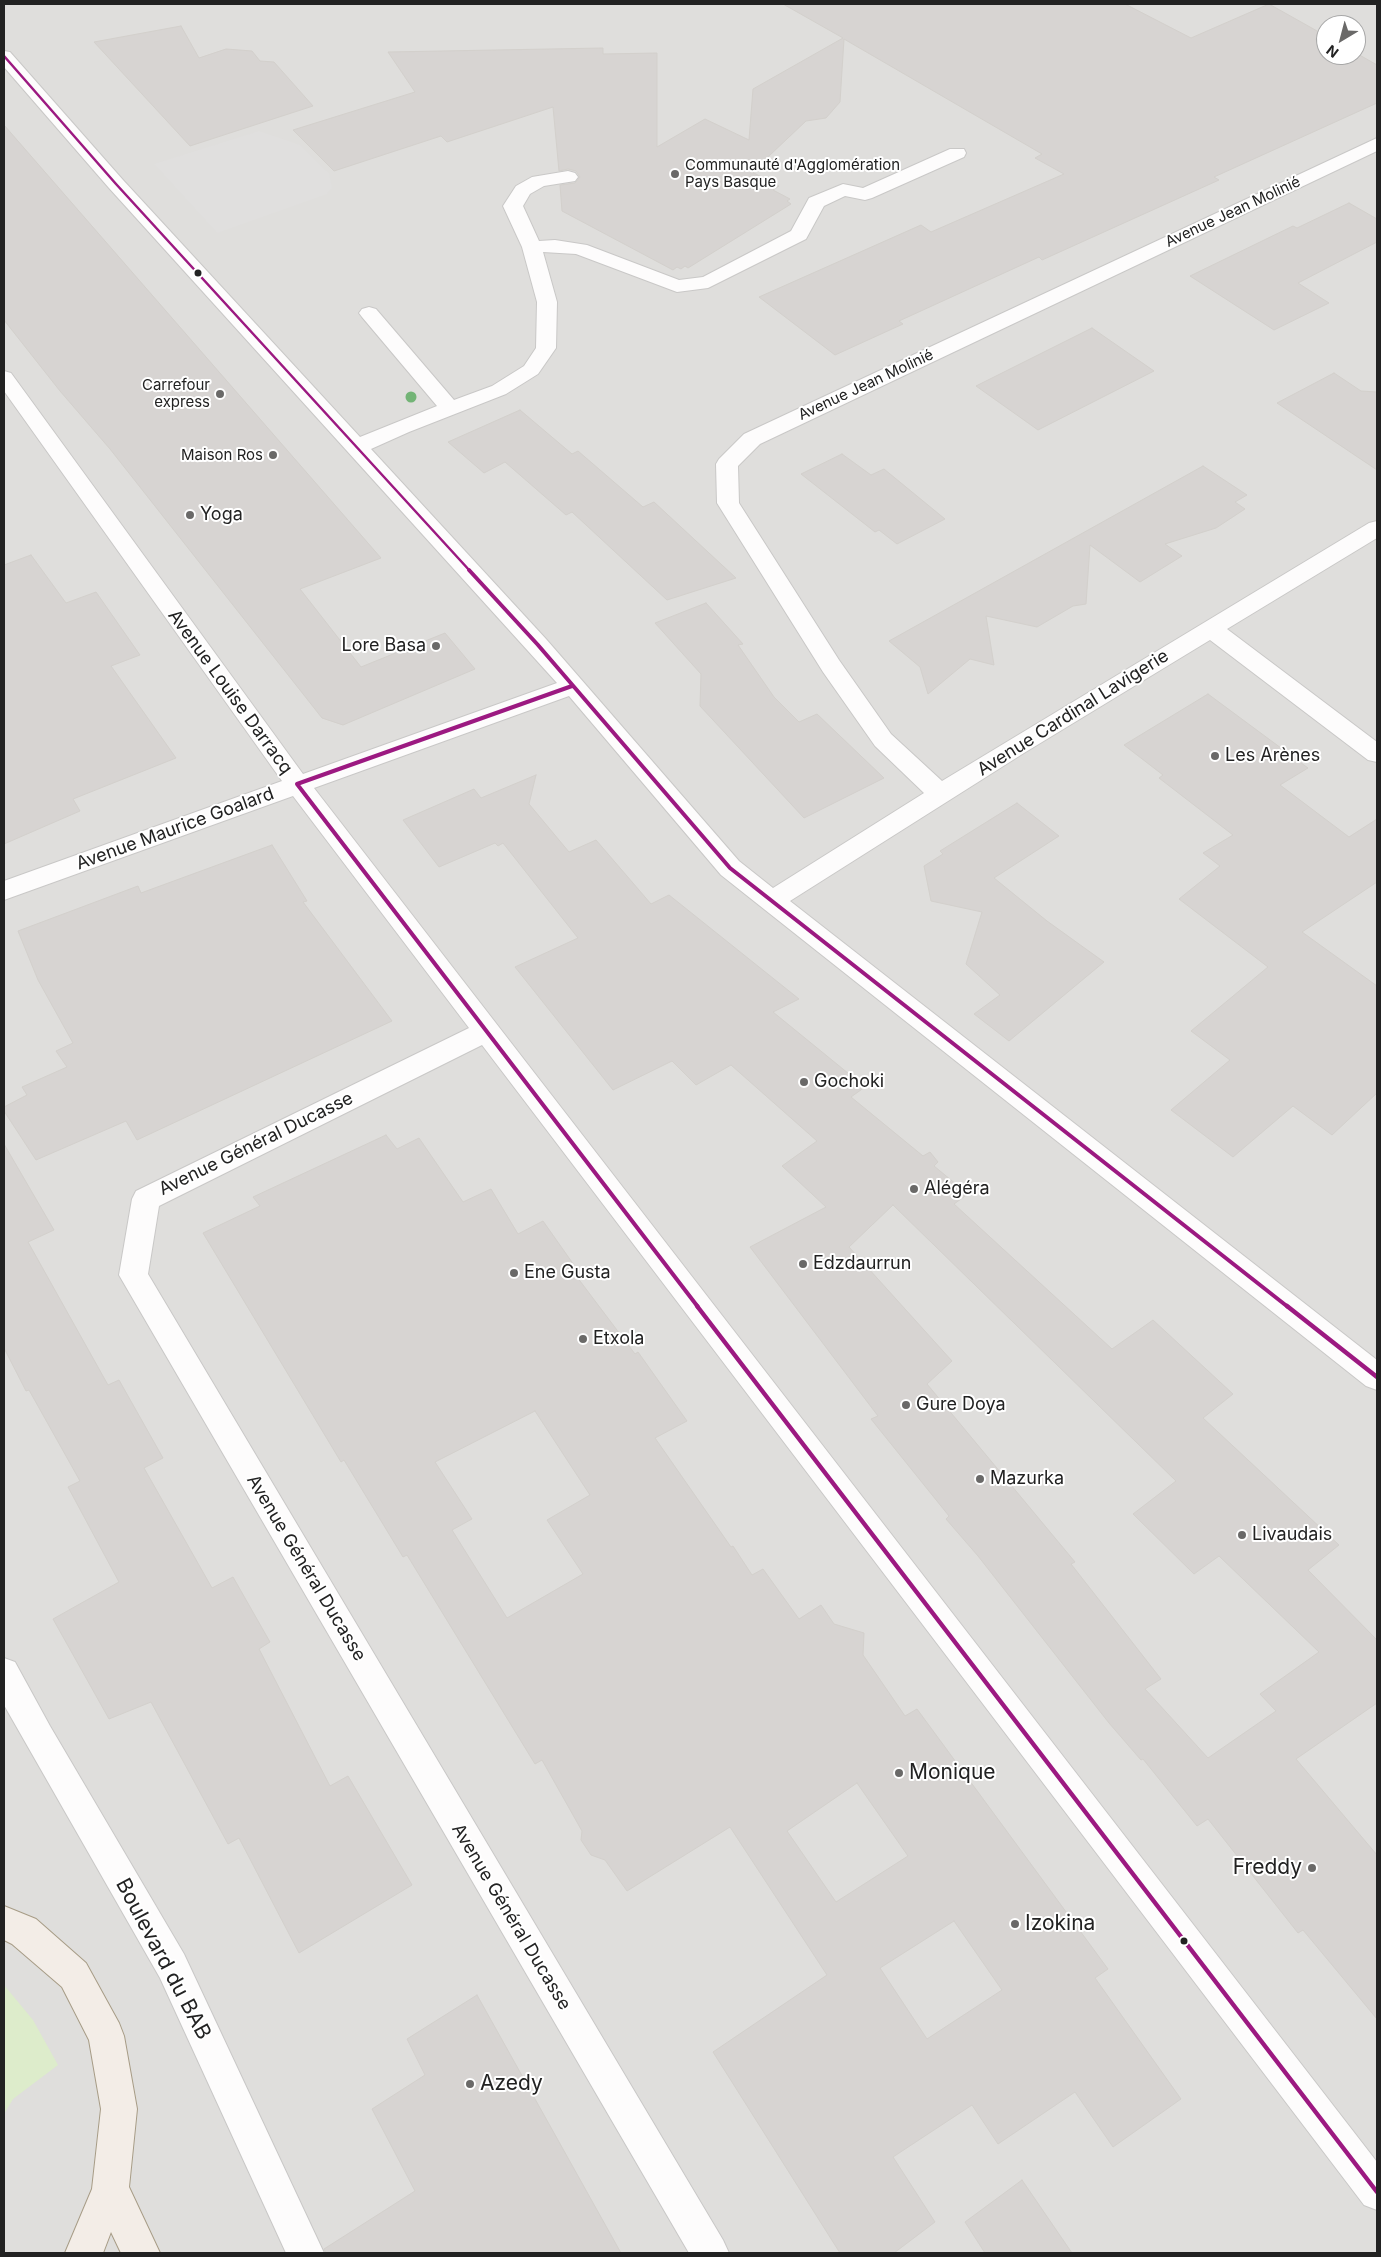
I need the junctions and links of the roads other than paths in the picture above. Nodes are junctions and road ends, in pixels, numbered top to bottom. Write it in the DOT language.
graph roads {
  1 [pos="4,56"];
  2 [pos="1377,144"];
  3 [pos="957,153"];
  4 [pos="568,177"];
  5 [pos="532,247"];
  6 [pos="369,313"];
  7 [pos="4,377"];
  8 [pos="450,408"];
  9 [pos="357,447"];
  10 [pos="1377,528"];
  11 [pos="1212,630"];
  12 [pos="572,686"];
  13 [pos="1377,754"];
  14 [pos="297,784"];
  15 [pos="942,794"];
  16 [pos="4,891"];
  17 [pos="771,901"];
  18 [pos="486,1031"];
  19 [pos="1377,1377"];
  20 [pos="4,1673"];
  21 [pos="4,1923"];
  22 [pos="110,2189"];
  23 [pos="1377,2192"];
  24 [pos="84,2253"];
  25 [pos="141,2253"];
  26 [pos="305,2253"];
  27 [pos="710,2253"];
  1 -- 9 [label="street"];
  2 -- 15 [label="street, Avenue Jean Molinié"];
  3 -- 5 [label="street"];
  4 -- 5 [label="street"];
  5 -- 8 [label="street"];
  6 -- 8 [label="street"];
  7 -- 14 [label="street, Avenue Louise Darracq"];
  8 -- 9 [label="street"];
  9 -- 12 [label="street"];
  10 -- 11 [label="street, Avenue Cardinal Lavigerie"];
  11 -- 13 [label="street"];
  11 -- 15 [label="street, Avenue Cardinal Lavigerie"];
  12 -- 14 [label="street, Avenue Maurice Goalard"];
  12 -- 17 [label="street"];
  14 -- 16 [label="street, Avenue Maurice Goalard"];
  14 -- 18 [label="street, Avenue Louise Darracq"];
  15 -- 17 [label="street, Avenue Cardinal Lavigerie"];
  17 -- 19 [label="street"];
  18 -- 23 [label="street, Avenue Louise Darracq"];
  18 -- 27 [label="street, Avenue Général Ducasse"];
  20 -- 26 [label="street, Boulevard du BAB"];
  21 -- 22 [label="main road"];
  22 -- 24 [label="main road"];
  22 -- 25 [label="main road"];
}
